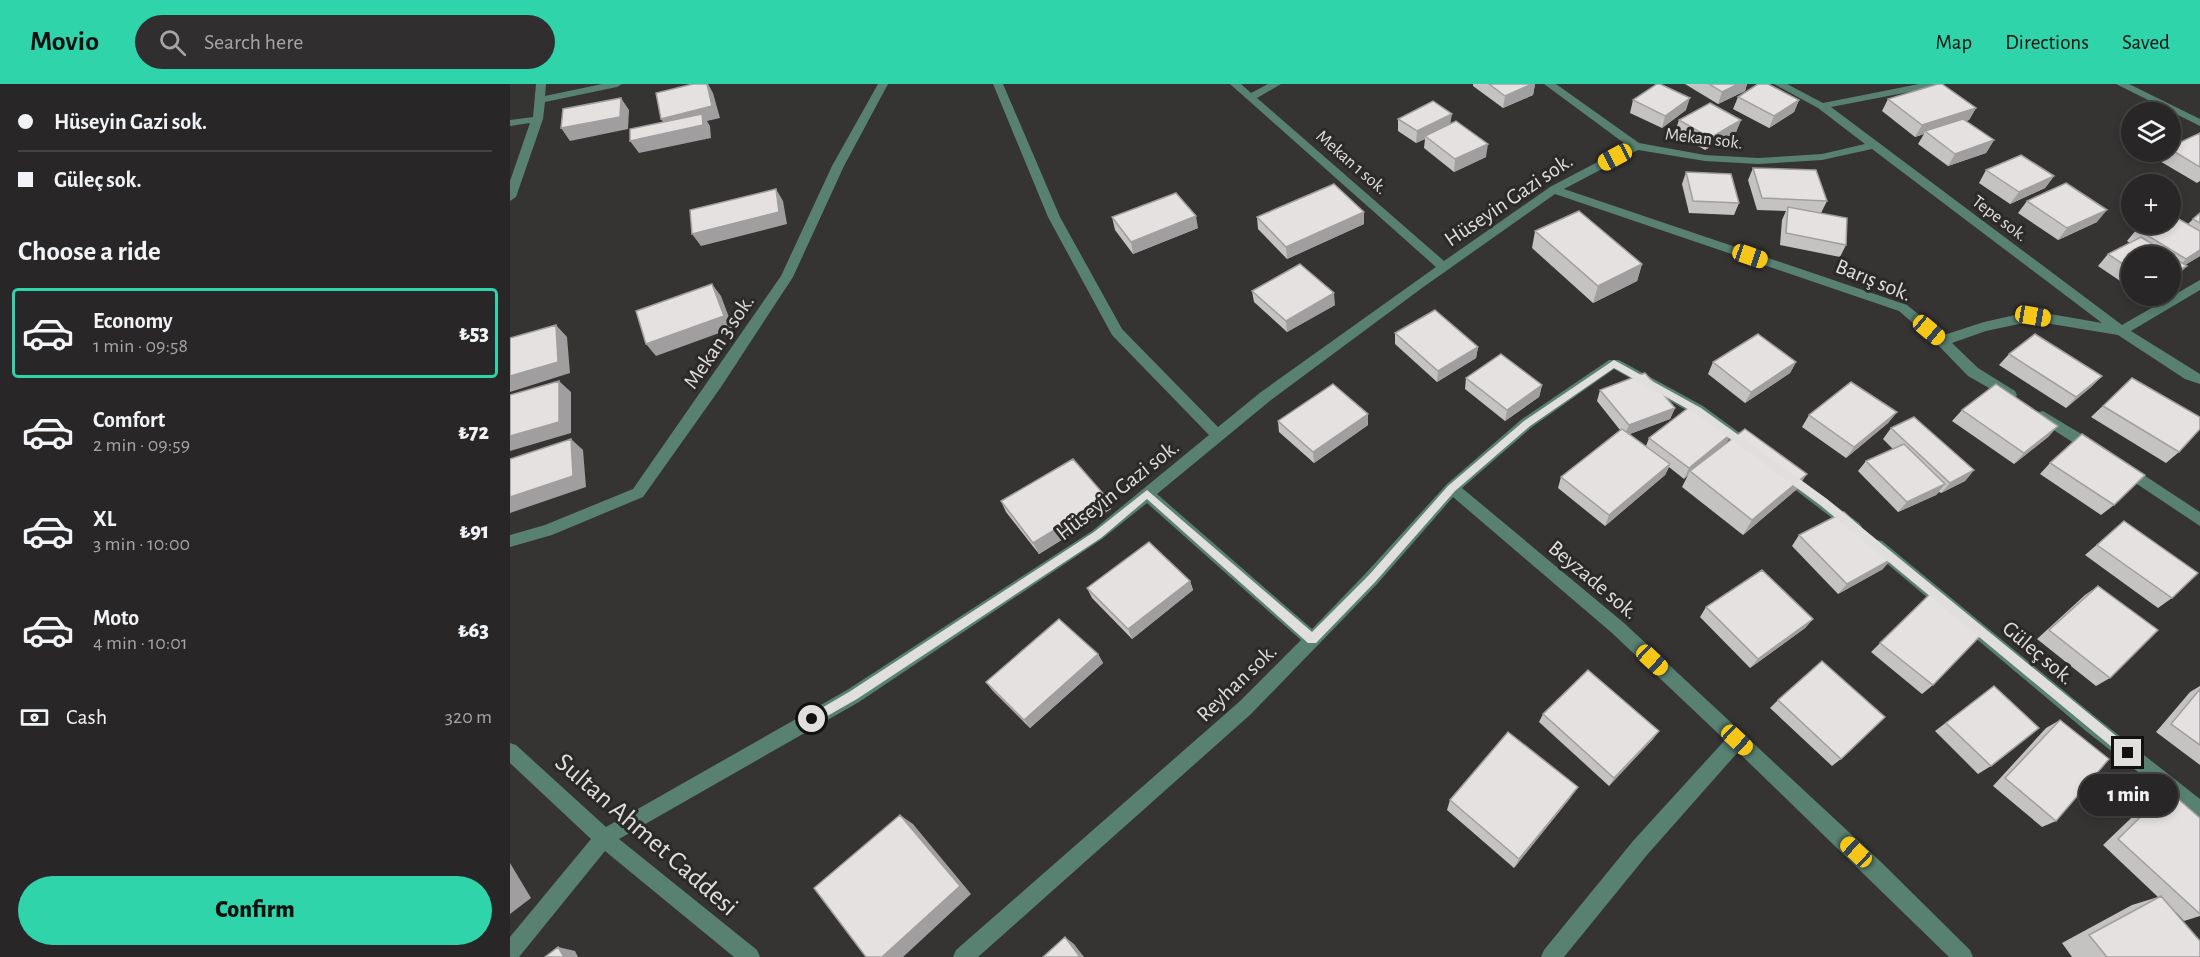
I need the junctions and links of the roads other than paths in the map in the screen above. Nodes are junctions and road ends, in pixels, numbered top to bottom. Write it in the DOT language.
graph roads {
  1 [pos="541,84"];
  2 [pos="617,84"];
  3 [pos="883,84"];
  4 [pos="998,84"];
  5 [pos="1235,84"];
  6 [pos="1275,84"];
  7 [pos="1549,84"];
  8 [pos="1779,84"];
  9 [pos="1935,84"];
  10 [pos="2121,84"];
  11 [pos="1251,97"];
  12 [pos="541,100"];
  13 [pos="1822,106"];
  14 [pos="538,119"];
  15 [pos="510,123"];
  16 [pos="2200,123"];
  17 [pos="1873,145"];
  18 [pos="1636,146"];
  19 [pos="1554,190"];
  20 [pos="510,197"];
  21 [pos="1444,267"];
  22 [pos="2200,284"];
  23 [pos="2121,331"];
  24 [pos="1942,341"];
  25 [pos="1614,363"];
  26 [pos="2200,379"];
  27 [pos="1218,436"];
  28 [pos="1452,488"];
  29 [pos="1147,494"];
  30 [pos="2200,520"];
  31 [pos="510,541"];
  32 [pos="1312,639"];
  33 [pos="1737,740"];
  34 [pos="510,751"];
  35 [pos="2200,810"];
  36 [pos="604,838"];
  37 [pos="510,952"];
  38 [pos="748,956"];
  39 [pos="963,957"];
  40 [pos="1551,957"];
  41 [pos="1963,957"];
  1 -- 12 [label="street"];
  2 -- 12 [label="street"];
  3 -- 31 [label="street, Mekan 3 sok."];
  4 -- 27 [label="street"];
  5 -- 11 [label="street, Mekan 1 sok."];
  6 -- 11 [label="street"];
  7 -- 18 [label="street, Mekan sok."];
  8 -- 13 [label="street, Tepe sok."];
  9 -- 13 [label="street"];
  10 -- 16 [label="street"];
  11 -- 21 [label="street, Mekan 1 sok."];
  12 -- 14 [label="street"];
  13 -- 17 [label="street, Tepe sok."];
  14 -- 15 [label="street"];
  14 -- 20 [label="street"];
  17 -- 18 [label="street, Mekan sok."];
  17 -- 23 [label="street, Tepe sok."];
  18 -- 19 [label="street, Hüseyin Gazi sok."];
  19 -- 21 [label="street, Hüseyin Gazi sok."];
  19 -- 24 [label="street, Barış sok."];
  21 -- 27 [label="street, Hüseyin Gazi sok."];
  22 -- 23 [label="street"];
  23 -- 24 [label="street"];
  23 -- 26 [label="street, Tepe sok."];
  24 -- 30 [label="street, Barış sok."];
  25 -- 28 [label="street, Reyhan sok."];
  25 -- 35 [label="street, Güleç sok."];
  27 -- 29 [label="street, Hüseyin Gazi sok."];
  28 -- 32 [label="street, Reyhan sok."];
  28 -- 33 [label="street, Beyzade sok."];
  29 -- 32 [label="street"];
  29 -- 36 [label="street, Hüseyin Gazi sok."];
  32 -- 39 [label="street, Reyhan sok."];
  33 -- 40 [label="street"];
  33 -- 41 [label="street, Beyzade sok."];
  34 -- 36 [label="street, Sultan Ahmet Caddesi"];
  36 -- 37 [label="street"];
  36 -- 38 [label="street, Sultan Ahmet Caddesi"];
}
